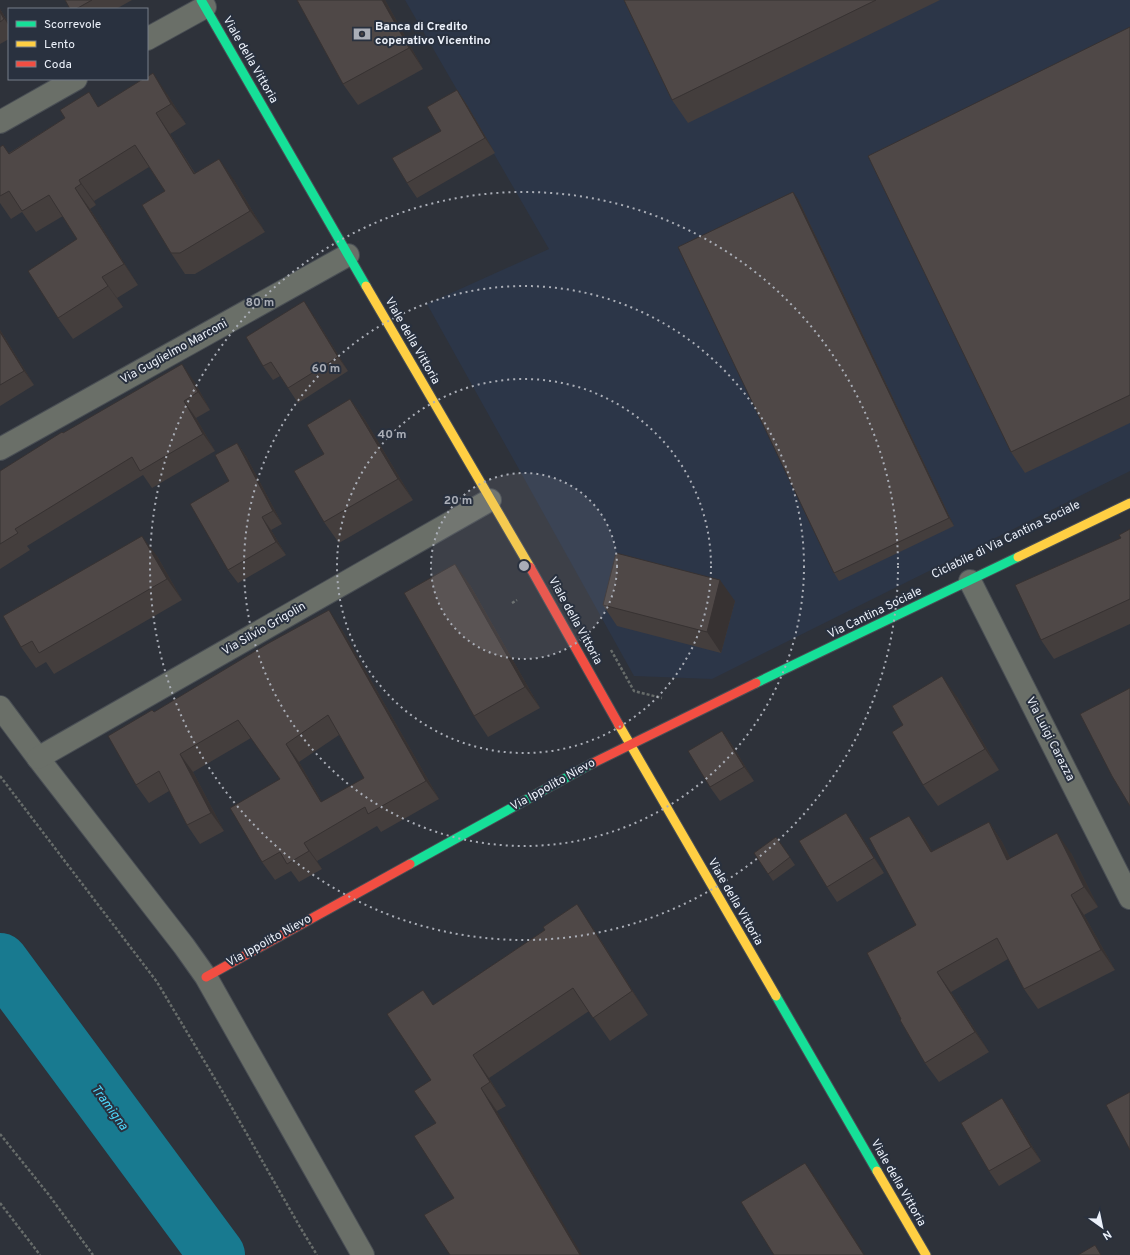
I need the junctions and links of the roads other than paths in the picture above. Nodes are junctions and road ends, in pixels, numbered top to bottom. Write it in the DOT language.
graph roads {
  1 [pos="203,4"];
  2 [pos="148,38"];
  3 [pos="74,80"];
  4 [pos="0,122"];
  5 [pos="348,255"];
  6 [pos="0,448"];
  7 [pos="490,500"];
  8 [pos="1130,503"];
  9 [pos="970,581"];
  10 [pos="0,707"];
  11 [pos="631,744"];
  12 [pos="38,758"];
  13 [pos="1130,898"];
  14 [pos="206,977"];
  15 [pos="363,1255"];
  16 [pos="926,1255"];
  1 -- 2 [label="street"];
  1 -- 5 [label="street, Viale della Vittoria"];
  3 -- 4 [label="street"];
  5 -- 6 [label="street, Via Guglielmo Marconi"];
  5 -- 7 [label="street, Viale della Vittoria"];
  7 -- 11 [label="street, Viale della Vittoria"];
  7 -- 12 [label="street, Via Silvio Grigolin"];
  8 -- 9 [label="street, Via Cantina Sociale"];
  9 -- 11 [label="street, Via Cantina Sociale"];
  9 -- 13 [label="street, Via Luigi Carazza"];
  10 -- 12 [label="street"];
  11 -- 14 [label="street, Via Ippolito Nievo"];
  11 -- 16 [label="street, Viale della Vittoria"];
  12 -- 14 [label="street"];
  14 -- 15 [label="street"];
}
